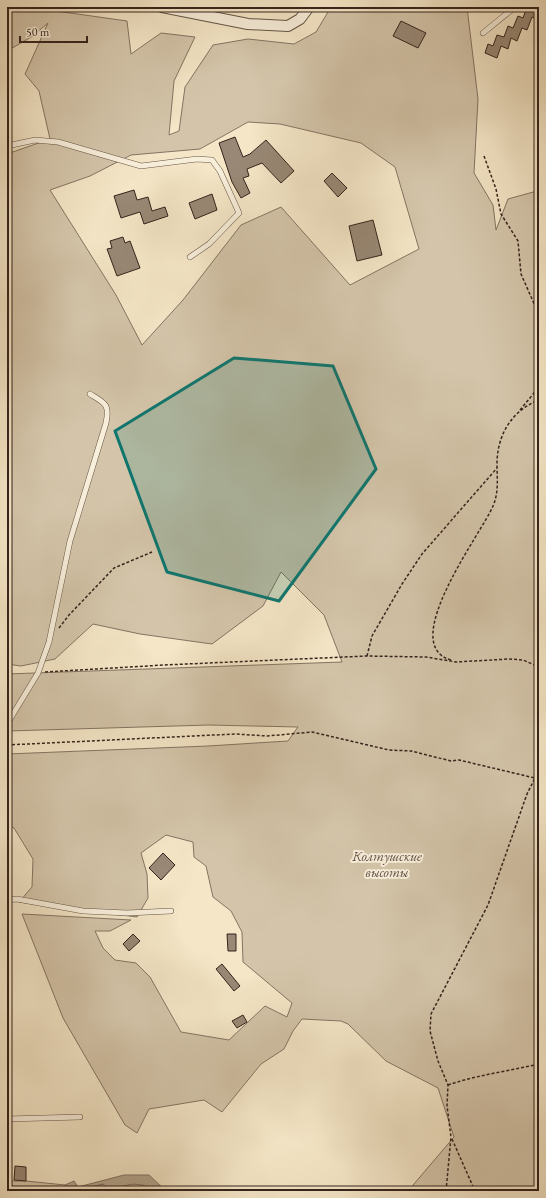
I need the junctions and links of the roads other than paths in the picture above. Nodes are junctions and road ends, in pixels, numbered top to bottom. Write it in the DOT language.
graph roads {
  1 [pos="162,7"];
  2 [pos="309,7"];
  3 [pos="515,7"];
  4 [pos="483,34"];
  5 [pos="7,146"];
  6 [pos="190,256"];
  7 [pos="90,394"];
  8 [pos="7,724"];
  9 [pos="7,900"];
  10 [pos="171,911"];
  11 [pos="80,1117"];
  12 [pos="7,1119"];
  1 -- 2 [label="street"];
  3 -- 4 [label="lane"];
  5 -- 6 [label="lane"];
  7 -- 8 [label="lane"];
  9 -- 10 [label="lane"];
  11 -- 12 [label="lane"];
}
